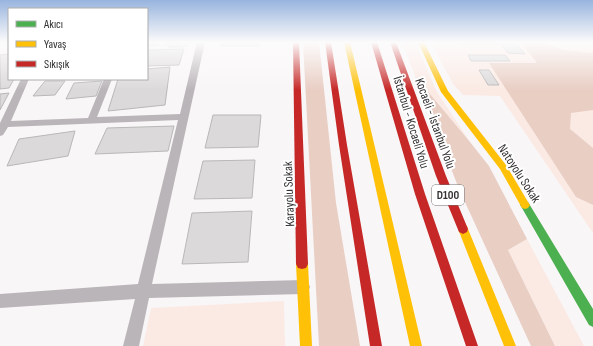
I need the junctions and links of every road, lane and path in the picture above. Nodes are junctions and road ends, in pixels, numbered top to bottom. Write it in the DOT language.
graph roads {
  1 [pos="197,58"];
  2 [pos="296,58"];
  3 [pos="330,58"];
  4 [pos="351,58"];
  5 [pos="379,58"];
  6 [pos="399,58"];
  7 [pos="429,58"];
  8 [pos="25,80"];
  9 [pos="108,80"];
  10 [pos="184,117"];
  11 [pos="91,121"];
  12 [pos="2,129"];
  13 [pos="303,287"];
  14 [pos="144,291"];
  15 [pos="0,301"];
  16 [pos="593,322"];
  17 [pos="131,346"];
  18 [pos="306,346"];
  19 [pos="376,346"];
  20 [pos="416,346"];
  21 [pos="472,346"];
  22 [pos="510,346"];
  1 -- 10 [label="street"];
  2 -- 13 [label="main road, Karayolu Sokak"];
  3 -- 19 [label="main road"];
  4 -- 20 [label="main road"];
  5 -- 21 [label="main road, İstanbul - Kocaeli Yolu / D100"];
  6 -- 22 [label="main road, Kocaeli - İstanbul Yolu / D100"];
  7 -- 16 [label="main road, Natoyolu Sokak"];
  8 -- 12 [label="street"];
  9 -- 11 [label="street"];
  10 -- 11 [label="street"];
  10 -- 14 [label="street"];
  11 -- 12 [label="street"];
  13 -- 14 [label="street"];
  13 -- 18 [label="main road, Karayolu Sokak"];
  14 -- 15 [label="street"];
  14 -- 17 [label="street"];
}
